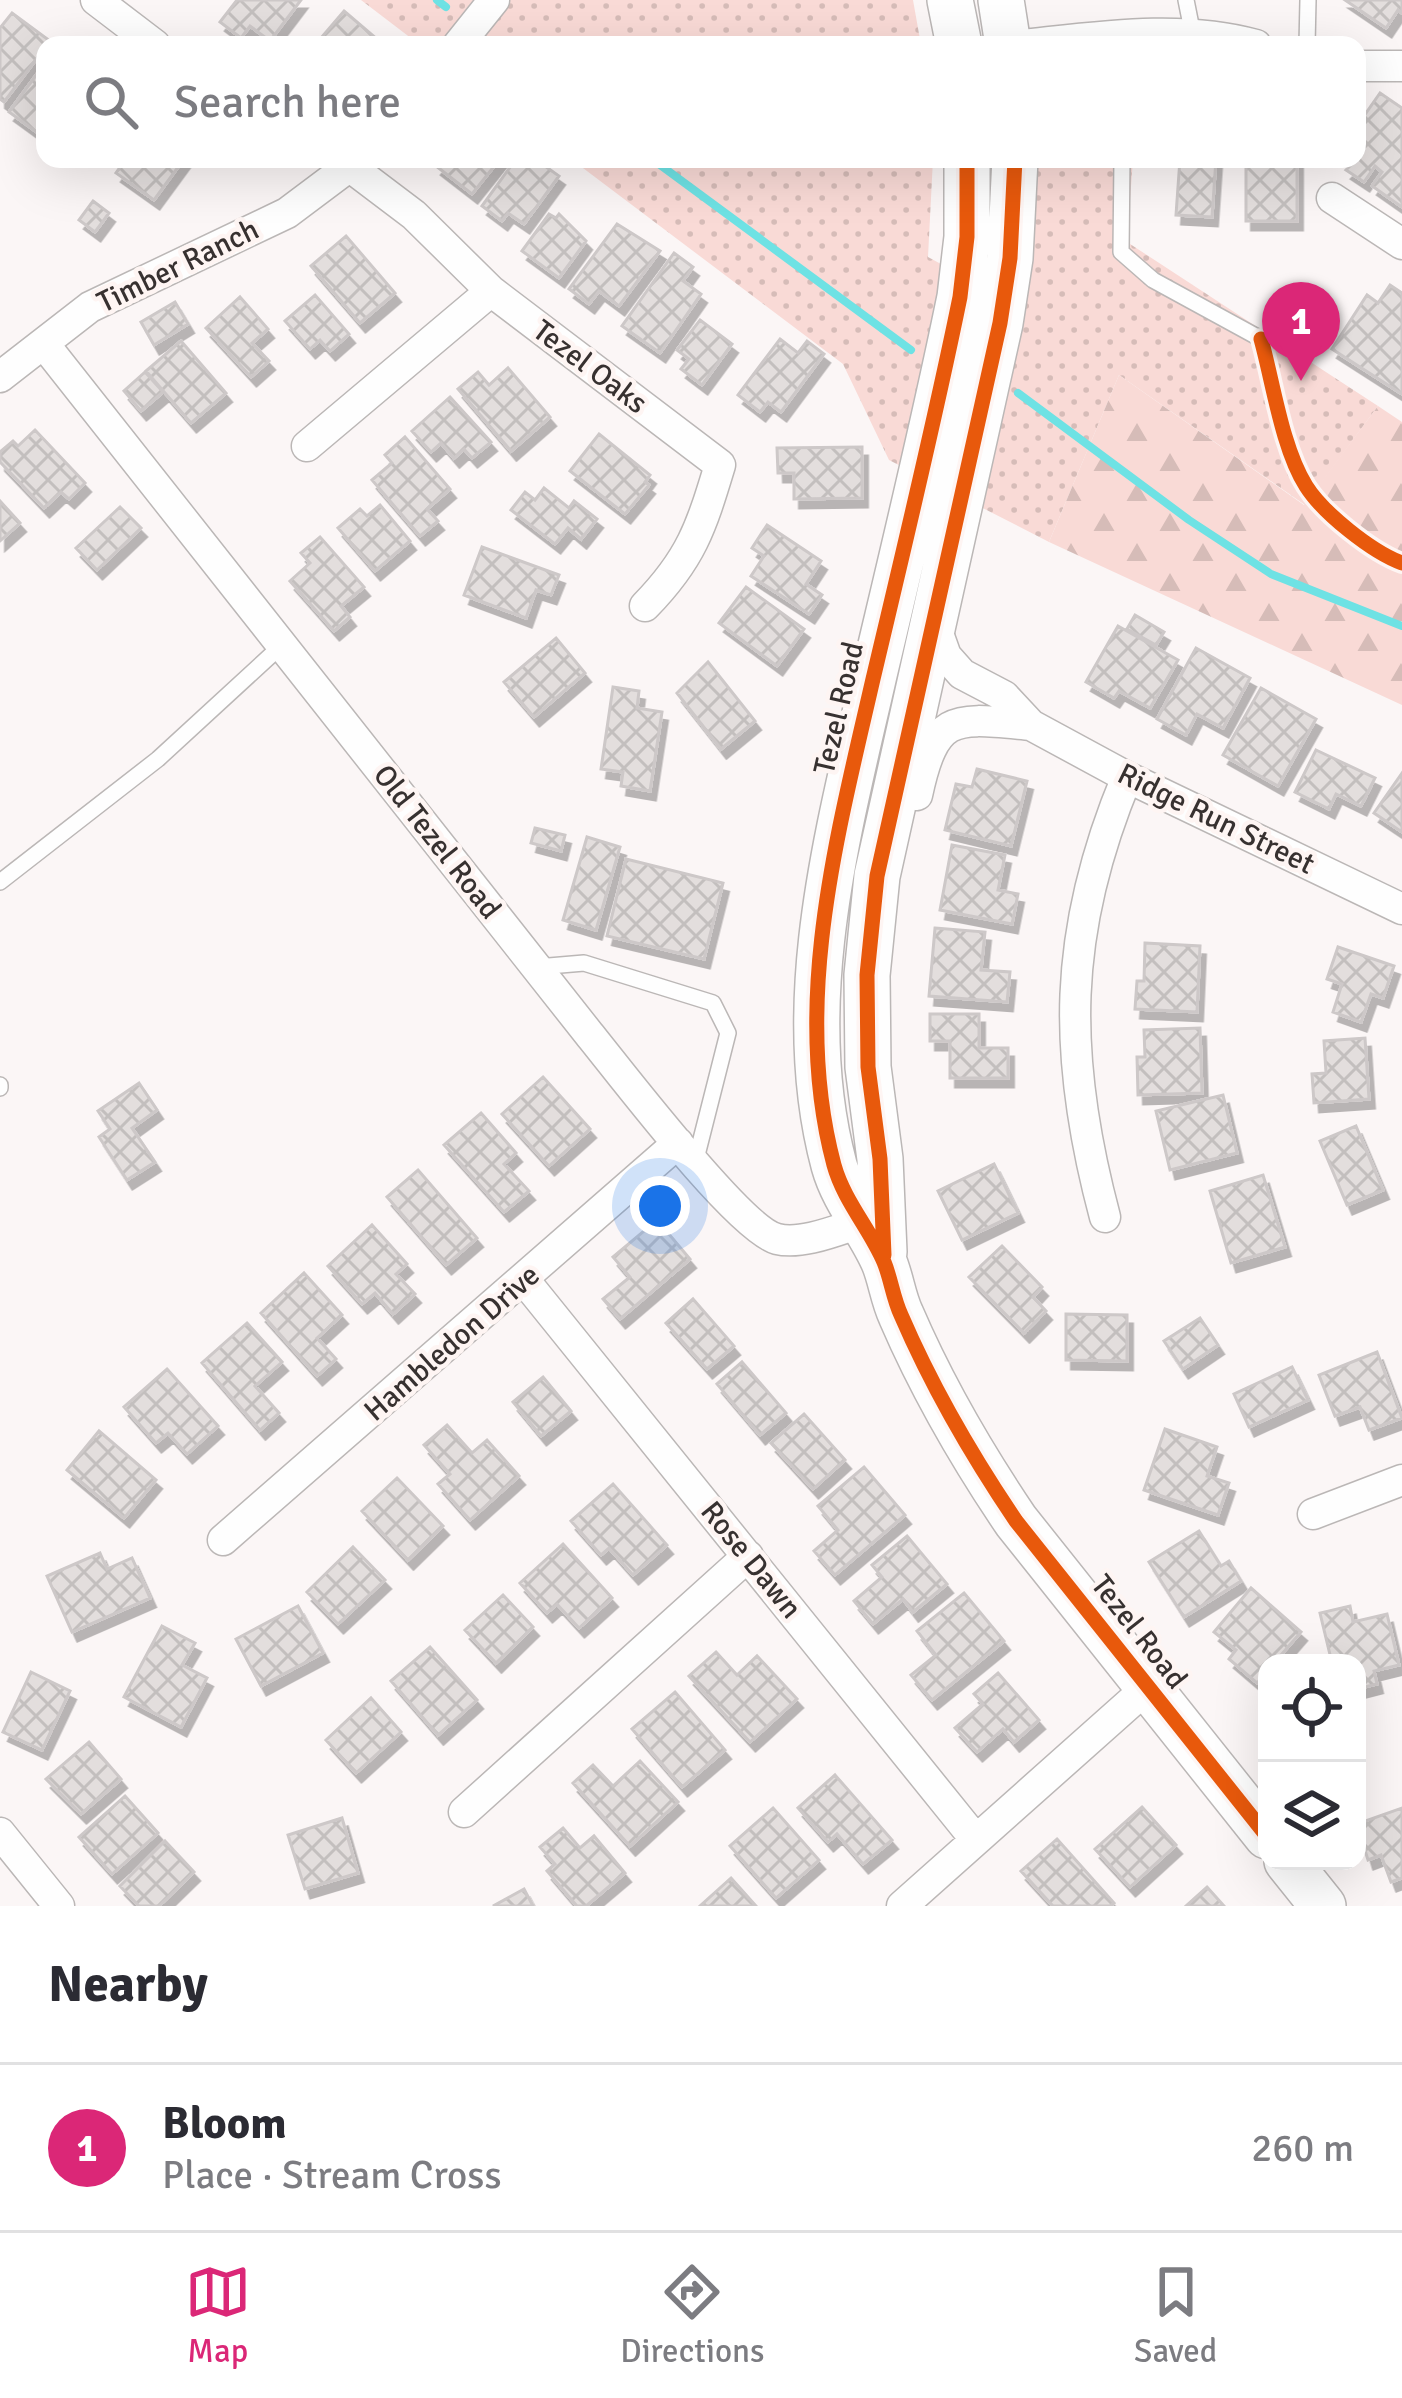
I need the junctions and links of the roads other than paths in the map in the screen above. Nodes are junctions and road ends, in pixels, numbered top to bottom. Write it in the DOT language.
graph roads {
  1 [pos="96,0"];
  2 [pos="494,0"];
  3 [pos="950,0"];
  4 [pos="1001,0"];
  5 [pos="1186,0"];
  6 [pos="1308,0"];
  7 [pos="1193,35"];
  8 [pos="143,36"];
  9 [pos="465,36"];
  10 [pos="956,36"];
  11 [pos="1007,36"];
  12 [pos="1182,36"];
  13 [pos="1210,36"];
  14 [pos="1307,36"];
  15 [pos="1366,66"];
  16 [pos="1402,66"];
  17 [pos="342,168"];
  18 [pos="358,168"];
  19 [pos="967,168"];
  20 [pos="1014,168"];
  21 [pos="1122,168"];
  22 [pos="1332,198"];
  23 [pos="1402,244"];
  24 [pos="491,292"];
  25 [pos="1261,339"];
  26 [pos="44,344"];
  27 [pos="0,377"];
  28 [pos="307,446"];
  29 [pos="644,606"];
  30 [pos="933,618"];
  31 [pos="282,645"];
  32 [pos="1031,725"];
  33 [pos="1126,777"];
  34 [pos="0,882"];
  35 [pos="1402,909"];
  36 [pos="537,968"];
  37 [pos="867,985"];
  38 [pos="687,1153"];
  39 [pos="1105,1217"];
  40 [pos="871,1219"];
  41 [pos="525,1281"];
  42 [pos="1402,1480"];
  43 [pos="1313,1514"];
  44 [pos="224,1540"];
  45 [pos="748,1556"];
  46 [pos="1148,1687"];
  47 [pos="464,1812"];
  48 [pos="1258,1825"];
  49 [pos="0,1833"];
  50 [pos="976,1840"];
  51 [pos="1294,1870"];
  52 [pos="59,1906"];
  53 [pos="902,1906"];
  54 [pos="1323,1906"];
  1 -- 8 [label="street"];
  2 -- 9 [label="street"];
  3 -- 10 [label="main road"];
  4 -- 11 [label="main road"];
  5 -- 7 [label="lane"];
  6 -- 14 [label="lane"];
  7 -- 12 [label="street"];
  7 -- 13 [label="street"];
  15 -- 16 [label="street"];
  17 -- 26 [label="street, Timber Ranch"];
  18 -- 24 [label="street, Tezel Oaks"];
  19 -- 40 [label="main road, Tezel Road"];
  20 -- 30 [label="main road, Tezel Road"];
  21 -- 25 [label="lane"];
  22 -- 23 [label="street"];
  24 -- 28 [label="street"];
  24 -- 29 [label="street, Tezel Oaks"];
  26 -- 27 [label="street, Timber Ranch"];
  26 -- 31 [label="street, Old Tezel Road"];
  30 -- 32 [label="street, Ridge Run Street"];
  30 -- 37 [label="main road, Tezel Road"];
  31 -- 34 [label="lane"];
  31 -- 36 [label="street, Old Tezel Road"];
  32 -- 33 [label="street, Ridge Run Street"];
  32 -- 37 [label="street, Ridge Run Street"];
  33 -- 35 [label="street, Ridge Run Street"];
  33 -- 39 [label="street"];
  36 -- 38 [label="street, Old Tezel Road"];
  36 -- 38 [label="lane"];
  37 -- 40 [label="main road, Tezel Road"];
  38 -- 40 [label="street, Old Tezel Road"];
  38 -- 41 [label="street, Hambledon Drive"];
  40 -- 46 [label="main road, Tezel Road"];
  41 -- 44 [label="street, Hambledon Drive"];
  41 -- 45 [label="street, Rose Dawn"];
  42 -- 43 [label="street"];
  45 -- 47 [label="street"];
  45 -- 50 [label="street, Rose Dawn"];
  46 -- 48 [label="main road, Tezel Road"];
  46 -- 50 [label="street"];
  49 -- 52 [label="street"];
  50 -- 53 [label="street"];
  51 -- 54 [label="main road"];
}
